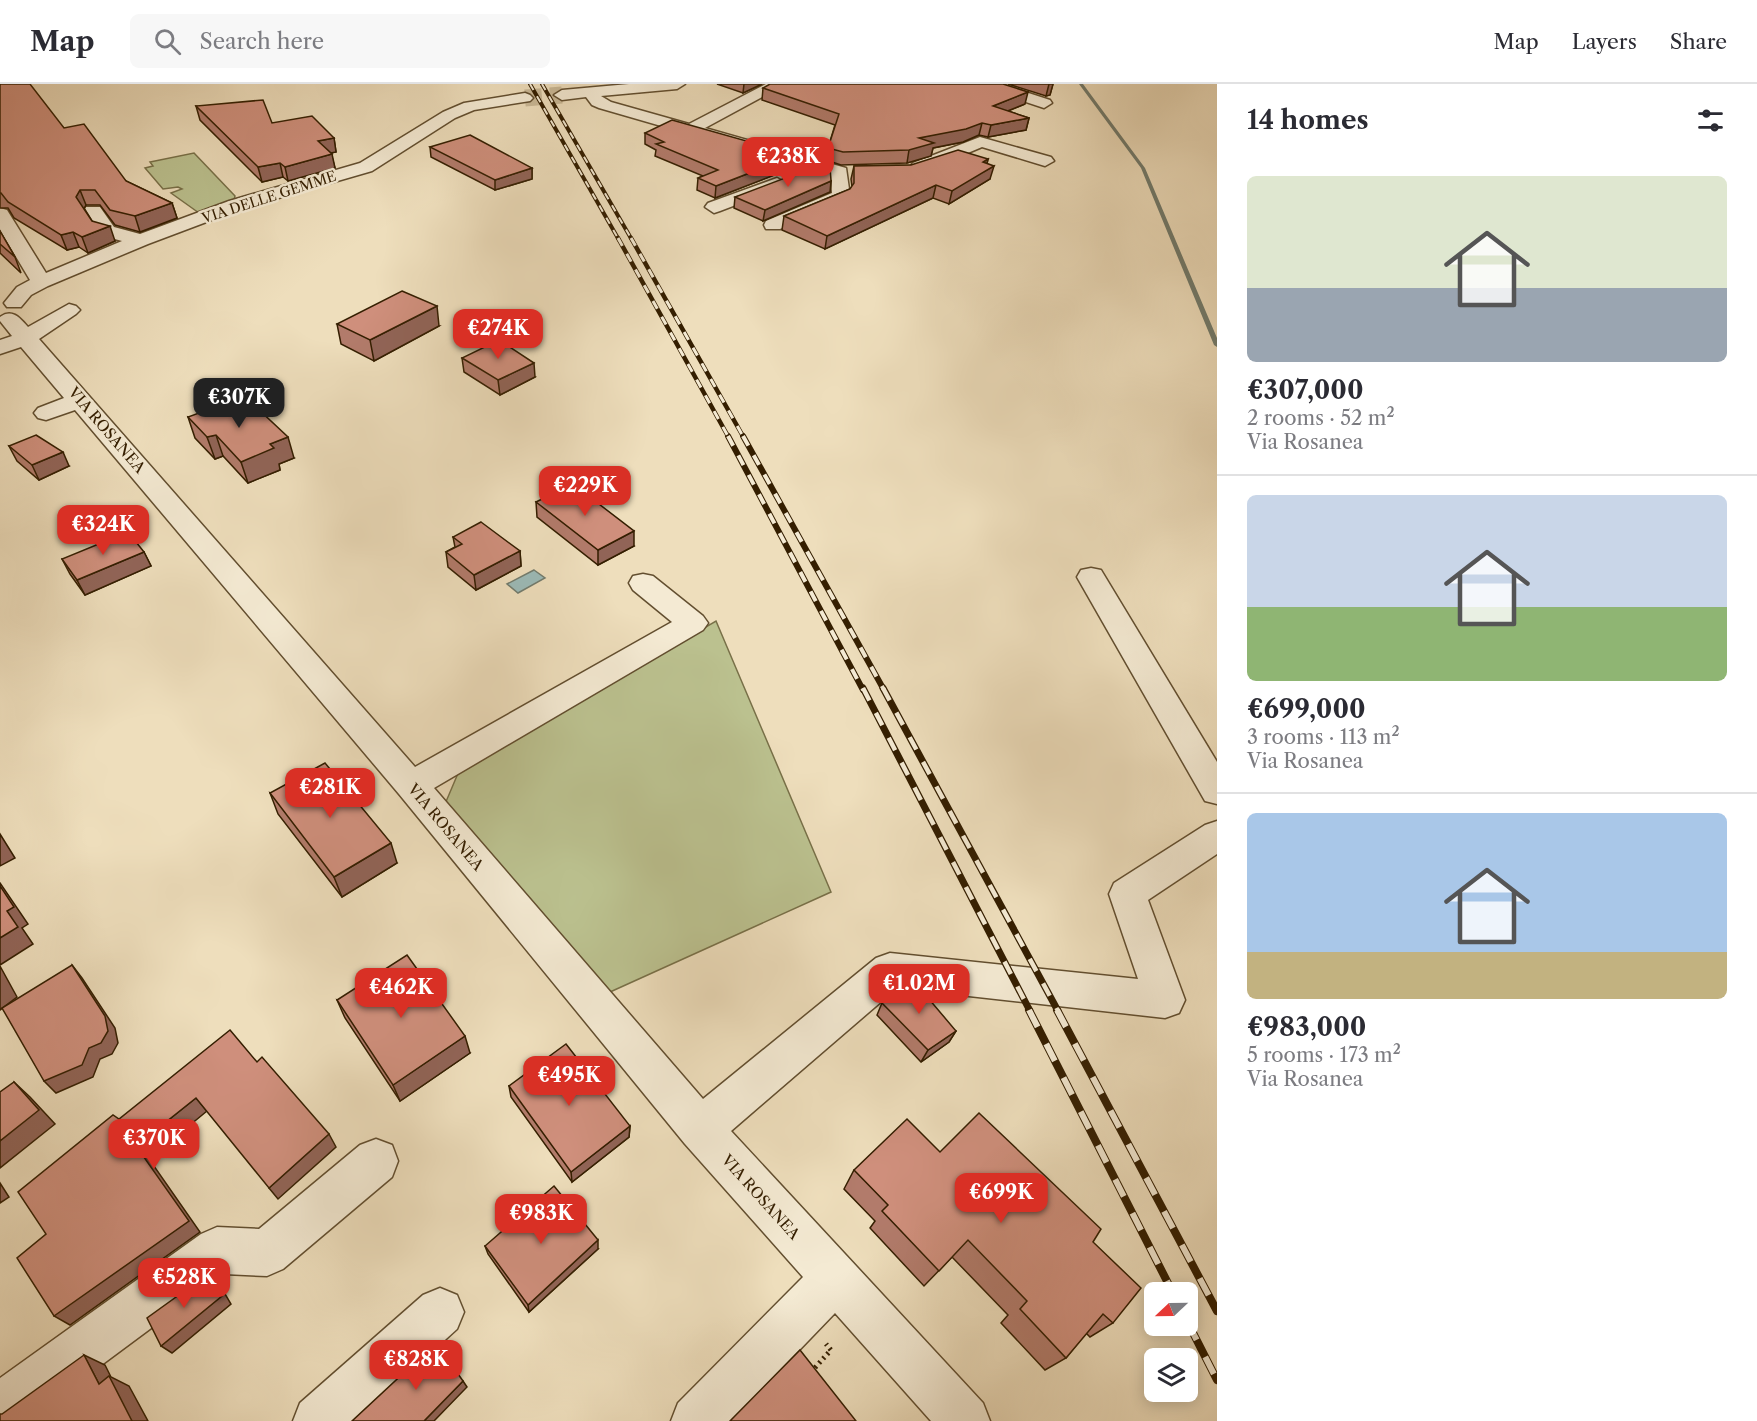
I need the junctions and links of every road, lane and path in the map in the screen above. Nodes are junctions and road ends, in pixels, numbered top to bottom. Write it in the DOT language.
graph roads {
  1 [pos="677,84"];
  2 [pos="778,84"];
  3 [pos="986,84"];
  4 [pos="591,93"];
  5 [pos="562,95"];
  6 [pos="525,98"];
  7 [pos="1044,103"];
  8 [pos="692,129"];
  9 [pos="1045,162"];
  10 [pos="822,165"];
  11 [pos="899,170"];
  12 [pos="860,171"];
  13 [pos="840,172"];
  14 [pos="714,207"];
  15 [pos="93,211"];
  16 [pos="0,214"];
  17 [pos="774,225"];
  18 [pos="141,240"];
  19 [pos="41,282"];
  20 [pos="69,310"];
  21 [pos="8,322"];
  22 [pos="80,399"];
  23 [pos="46,412"];
  24 [pos="1091,577"];
  25 [pos="643,583"];
  26 [pos="411,785"];
  27 [pos="1217,791"];
  28 [pos="1217,835"];
  29 [pos="700,1129"];
  30 [pos="376,1161"];
  31 [pos="835,1280"];
  32 [pos="440,1312"];
  33 [pos="831,1350"];
  34 [pos="804,1379"];
  35 [pos="0,1409"];
  36 [pos="318,1421"];
  37 [pos="696,1421"];
  38 [pos="938,1421"];
  39 [pos="965,1421"];
  1 -- 4 [label="street"];
  2 -- 8 [label="street"];
  3 -- 7 [label="street"];
  4 -- 5 [label="street"];
  4 -- 8 [label="street"];
  6 -- 18 [label="street, VIA DELLE GEMME"];
  8 -- 10 [label="street"];
  9 -- 11 [label="street"];
  10 -- 13 [label="street"];
  10 -- 14 [label="street"];
  12 -- 13 [label="street"];
  13 -- 17 [label="street"];
  15 -- 18 [label="street"];
  16 -- 19 [label="street"];
  18 -- 19 [label="street, VIA DELLE GEMME"];
  19 -- 21 [label="street, VIA DELLE GEMME"];
  20 -- 21 [label="street"];
  21 -- 22 [label="street, VIA ROSANEA"];
  22 -- 23 [label="street"];
  22 -- 26 [label="street, VIA ROSANEA"];
  24 -- 27 [label="street"];
  25 -- 26 [label="street"];
  26 -- 29 [label="street, VIA ROSANEA"];
  28 -- 29 [label="street"];
  29 -- 31 [label="street, VIA ROSANEA"];
  30 -- 35 [label="street"];
  31 -- 37 [label="street"];
  31 -- 38 [label="street, VIA ROSANEA"];
  31 -- 39 [label="street, VIA ROSANEA"];
  32 -- 36 [label="street"];
  33 -- 34 [label="path"];
}
